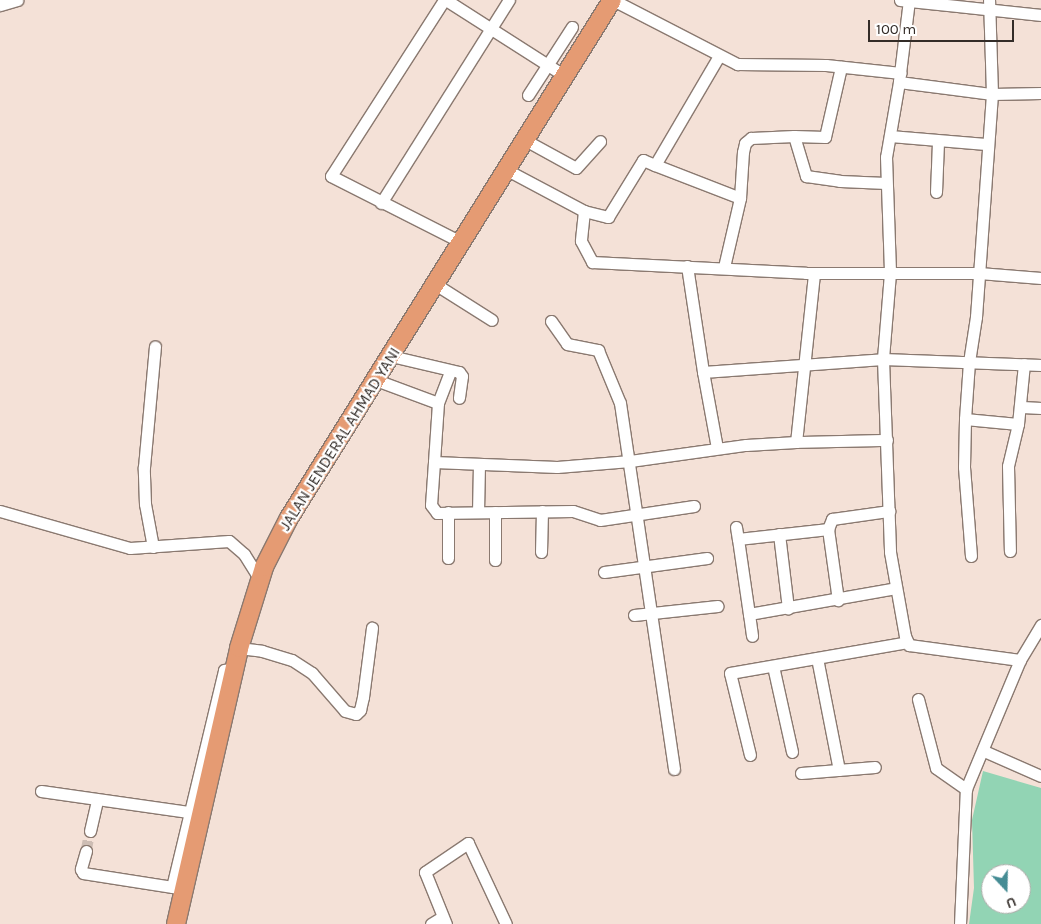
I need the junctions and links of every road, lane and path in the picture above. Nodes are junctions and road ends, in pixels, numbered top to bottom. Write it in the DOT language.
graph roads {
  1 [pos="17,0"];
  2 [pos="445,0"];
  3 [pos="509,0"];
  4 [pos="612,0"];
  5 [pos="906,0"];
  6 [pos="989,4"];
  7 [pos="0,5"];
  8 [pos="1041,15"];
  9 [pos="572,27"];
  10 [pos="491,29"];
  11 [pos="718,56"];
  12 [pos="547,64"];
  13 [pos="841,67"];
  14 [pos="565,76"];
  15 [pos="900,78"];
  16 [pos="1041,93"];
  17 [pos="992,94"];
  18 [pos="528,96"];
  19 [pos="794,136"];
  20 [pos="890,136"];
  21 [pos="525,140"];
  22 [pos="600,141"];
  23 [pos="938,142"];
  24 [pos="986,144"];
  25 [pos="655,166"];
  26 [pos="507,170"];
  27 [pos="886,183"];
  28 [pos="936,192"];
  29 [pos="740,198"];
  30 [pos="381,203"];
  31 [pos="584,211"];
  32 [pos="461,242"];
  33 [pos="688,266"];
  34 [pos="724,267"];
  35 [pos="890,273"];
  36 [pos="980,273"];
  37 [pos="814,274"];
  38 [pos="1041,278"];
  39 [pos="435,284"];
  40 [pos="492,320"];
  41 [pos="551,321"];
  42 [pos="155,346"];
  43 [pos="391,356"];
  44 [pos="883,359"];
  45 [pos="805,362"];
  46 [pos="968,362"];
  47 [pos="1024,364"];
  48 [pos="1041,365"];
  49 [pos="450,371"];
  50 [pos="703,372"];
  51 [pos="376,380"];
  52 [pos="459,398"];
  53 [pos="438,403"];
  54 [pos="1022,406"];
  55 [pos="1041,408"];
  56 [pos="964,419"];
  57 [pos="1018,424"];
  58 [pos="887,440"];
  59 [pos="796,442"];
  60 [pos="718,448"];
  61 [pos="630,461"];
  62 [pos="434,462"];
  63 [pos="479,465"];
  64 [pos="694,506"];
  65 [pos="0,511"];
  66 [pos="542,511"];
  67 [pos="889,511"];
  68 [pos="448,512"];
  69 [pos="478,512"];
  70 [pos="495,512"];
  71 [pos="638,516"];
  72 [pos="736,528"];
  73 [pos="828,529"];
  74 [pos="779,534"];
  75 [pos="738,539"];
  76 [pos="153,548"];
  77 [pos="1010,551"];
  78 [pos="541,552"];
  79 [pos="971,556"];
  80 [pos="448,558"];
  81 [pos="707,558"];
  82 [pos="495,560"];
  83 [pos="646,566"];
  84 [pos="604,572"];
  85 [pos="260,580"];
  86 [pos="896,588"];
  87 [pos="838,600"];
  88 [pos="718,606"];
  89 [pos="788,608"];
  90 [pos="653,613"];
  91 [pos="749,614"];
  92 [pos="634,615"];
  93 [pos="1041,625"];
  94 [pos="372,628"];
  95 [pos="752,636"];
  96 [pos="908,642"];
  97 [pos="239,648"];
  98 [pos="817,658"];
  99 [pos="1020,660"];
  100 [pos="772,666"];
  101 [pos="918,699"];
  102 [pos="984,751"];
  103 [pos="792,752"];
  104 [pos="750,754"];
  105 [pos="875,768"];
  106 [pos="674,769"];
  107 [pos="839,770"];
  108 [pos="801,774"];
  109 [pos="1041,776"];
  110 [pos="966,789"];
  111 [pos="41,791"];
  112 [pos="97,801"];
  113 [pos="196,813"];
  114 [pos="90,831"];
  115 [pos="86,851"];
  116 [pos="178,887"];
  117 [pos="444,921"];
  118 [pos="176,924"];
  119 [pos="431,924"];
  120 [pos="506,924"];
  121 [pos="960,924"];
  1 -- 7 [label="street"];
  2 -- 10 [label="street"];
  2 -- 30 [label="street"];
  3 -- 10 [label="street"];
  4 -- 11 [label="street"];
  4 -- 14 [label="highway, JALAN JENDERAL AHMAD YANI"];
  5 -- 6 [label="street"];
  5 -- 15 [label="street"];
  6 -- 8 [label="street"];
  6 -- 17 [label="street"];
  9 -- 12 [label="street"];
  10 -- 12 [label="street"];
  10 -- 30 [label="street"];
  11 -- 13 [label="street"];
  11 -- 25 [label="street"];
  12 -- 14 [label="street"];
  12 -- 18 [label="street"];
  13 -- 15 [label="street"];
  13 -- 19 [label="street"];
  14 -- 21 [label="highway, JALAN JENDERAL AHMAD YANI"];
  15 -- 17 [label="street"];
  15 -- 20 [label="street"];
  16 -- 17 [label="street"];
  17 -- 24 [label="street"];
  19 -- 27 [label="street"];
  19 -- 29 [label="street"];
  20 -- 23 [label="street"];
  20 -- 27 [label="street"];
  21 -- 22 [label="street"];
  21 -- 26 [label="highway, JALAN JENDERAL AHMAD YANI"];
  23 -- 24 [label="street"];
  23 -- 28 [label="street"];
  24 -- 36 [label="street"];
  25 -- 29 [label="street"];
  25 -- 31 [label="street"];
  26 -- 31 [label="street"];
  26 -- 32 [label="highway, JALAN JENDERAL AHMAD YANI"];
  27 -- 35 [label="street"];
  29 -- 34 [label="street"];
  30 -- 32 [label="street"];
  31 -- 33 [label="street"];
  32 -- 39 [label="highway, JALAN JENDERAL AHMAD YANI"];
  33 -- 34 [label="street"];
  33 -- 50 [label="street"];
  34 -- 37 [label="street"];
  35 -- 36 [label="street"];
  35 -- 37 [label="street"];
  35 -- 44 [label="street"];
  36 -- 38 [label="street"];
  36 -- 46 [label="street"];
  37 -- 45 [label="street"];
  39 -- 40 [label="street"];
  39 -- 43 [label="highway, JALAN JENDERAL AHMAD YANI"];
  41 -- 61 [label="street"];
  42 -- 76 [label="street"];
  43 -- 49 [label="street"];
  43 -- 51 [label="highway, JALAN JENDERAL AHMAD YANI"];
  44 -- 45 [label="street"];
  44 -- 46 [label="street"];
  44 -- 58 [label="street"];
  45 -- 50 [label="street"];
  45 -- 59 [label="street"];
  46 -- 47 [label="street"];
  46 -- 56 [label="street"];
  47 -- 48 [label="street"];
  47 -- 54 [label="street"];
  49 -- 52 [label="street"];
  49 -- 53 [label="street"];
  50 -- 60 [label="street"];
  51 -- 53 [label="street"];
  51 -- 85 [label="highway, JALAN JENDERAL AHMAD YANI"];
  53 -- 62 [label="street"];
  54 -- 55 [label="street"];
  54 -- 57 [label="street"];
  56 -- 57 [label="street"];
  56 -- 79 [label="street"];
  57 -- 77 [label="street"];
  58 -- 59 [label="street"];
  58 -- 67 [label="street"];
  59 -- 60 [label="street"];
  60 -- 61 [label="street"];
  61 -- 63 [label="street"];
  61 -- 71 [label="street"];
  62 -- 63 [label="street"];
  62 -- 68 [label="street"];
  63 -- 69 [label="street"];
  64 -- 71 [label="street"];
  65 -- 76 [label="street"];
  66 -- 70 [label="street"];
  66 -- 71 [label="street"];
  66 -- 78 [label="street"];
  67 -- 73 [label="street"];
  67 -- 86 [label="street"];
  68 -- 69 [label="street"];
  68 -- 80 [label="street"];
  69 -- 70 [label="street"];
  70 -- 82 [label="street"];
  71 -- 83 [label="street"];
  72 -- 75 [label="street"];
  73 -- 74 [label="street"];
  73 -- 87 [label="street"];
  74 -- 75 [label="street"];
  74 -- 89 [label="street"];
  75 -- 91 [label="street"];
  76 -- 85 [label="street"];
  81 -- 83 [label="street"];
  83 -- 84 [label="street"];
  83 -- 90 [label="street"];
  85 -- 97 [label="highway, JALAN JENDERAL AHMAD YANI"];
  86 -- 87 [label="street"];
  86 -- 96 [label="street"];
  87 -- 89 [label="street"];
  88 -- 90 [label="street"];
  89 -- 91 [label="street"];
  90 -- 92 [label="street"];
  90 -- 106 [label="street"];
  91 -- 95 [label="street"];
  93 -- 99 [label="street"];
  94 -- 97 [label="street"];
  96 -- 98 [label="street"];
  96 -- 99 [label="street"];
  97 -- 113 [label="highway, JALAN JENDERAL AHMAD YANI"];
  98 -- 100 [label="street"];
  98 -- 107 [label="street"];
  99 -- 102 [label="street"];
  100 -- 103 [label="street"];
  100 -- 104 [label="street"];
  101 -- 110 [label="street"];
  102 -- 109 [label="street"];
  102 -- 110 [label="street"];
  105 -- 107 [label="street"];
  107 -- 108 [label="street"];
  110 -- 121 [label="street"];
  111 -- 112 [label="street"];
  112 -- 113 [label="street"];
  112 -- 114 [label="street"];
  113 -- 116 [label="highway, JALAN JENDERAL AHMAD YANI"];
  115 -- 116 [label="street"];
  116 -- 118 [label="highway, JALAN JENDERAL AHMAD YANI"];
  117 -- 119 [label="street"];
  117 -- 120 [label="street"];
}
